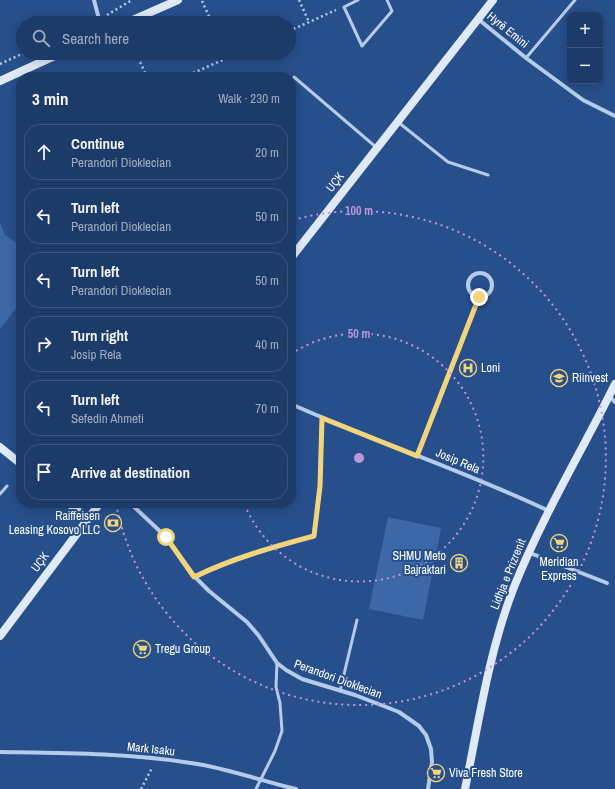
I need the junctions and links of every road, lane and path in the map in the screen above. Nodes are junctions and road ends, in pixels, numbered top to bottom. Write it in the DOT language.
graph roads {
  1 [pos="94,0"];
  2 [pos="132,0"];
  3 [pos="178,0"];
  4 [pos="299,0"];
  5 [pos="358,0"];
  6 [pos="387,0"];
  7 [pos="493,0"];
  8 [pos="575,0"];
  9 [pos="202,1"];
  10 [pos="344,7"];
  11 [pos="99,16"];
  12 [pos="108,16"];
  13 [pos="142,16"];
  14 [pos="209,16"];
  15 [pos="478,19"];
  16 [pos="309,22"];
  17 [pos="296,28"];
  18 [pos="16,57"];
  19 [pos="526,58"];
  20 [pos="46,60"];
  21 [pos="139,60"];
  22 [pos="222,60"];
  23 [pos="0,64"];
  24 [pos="20,72"];
  25 [pos="145,72"];
  26 [pos="195,72"];
  27 [pos="16,74"];
  28 [pos="296,79"];
  29 [pos="0,81"];
  30 [pos="615,116"];
  31 [pos="398,122"];
  32 [pos="377,148"];
  33 [pos="488,175"];
  34 [pos="296,252"];
  35 [pos="479,297"];
  36 [pos="615,384"];
  37 [pos="612,399"];
  38 [pos="296,406"];
  39 [pos="322,418"];
  40 [pos="0,447"];
  41 [pos="417,456"];
  42 [pos="16,460"];
  43 [pos="7,486"];
  44 [pos="0,494"];
  45 [pos="74,508"];
  46 [pos="96,508"];
  47 [pos="135,508"];
  48 [pos="549,512"];
  49 [pos="88,519"];
  50 [pos="530,553"];
  51 [pos="194,577"];
  52 [pos="606,583"];
  53 [pos="357,620"];
  54 [pos="0,636"];
  55 [pos="276,663"];
  56 [pos="340,691"];
  57 [pos="0,752"];
  58 [pos="156,759"];
  59 [pos="261,779"];
  60 [pos="284,788"];
  61 [pos="141,789"];
  62 [pos="256,789"];
  63 [pos="296,789"];
  64 [pos="428,789"];
  65 [pos="465,789"];
  1 -- 11 [label="street"];
  2 -- 12 [label="path"];
  3 -- 13 [label="street"];
  4 -- 16 [label="path"];
  5 -- 10 [label="lane"];
  6 -- 10 [label="lane"];
  7 -- 15 [label="street, UÇK"];
  8 -- 19 [label="lane, Hyrë Emini"];
  9 -- 14 [label="path"];
  10 -- 16 [label="path"];
  15 -- 19 [label="street, Hyrë Emini"];
  15 -- 31 [label="street, UÇK"];
  16 -- 17 [label="path"];
  18 -- 23 [label="path"];
  19 -- 30 [label="street, Hyrë Emini"];
  20 -- 24 [label="street"];
  21 -- 25 [label="path"];
  22 -- 26 [label="path"];
  27 -- 29 [label="street"];
  28 -- 32 [label="lane"];
  31 -- 32 [label="street, UÇK"];
  31 -- 33 [label="lane"];
  32 -- 34 [label="street, UÇK"];
  35 -- 35 [label="street"];
  35 -- 41 [label="street"];
  36 -- 37 [label="street, Lidhja e Prizrenit"];
  37 -- 48 [label="street, Lidhja e Prizrenit"];
  38 -- 39 [label="street, Josip Rela"];
  39 -- 41 [label="street, Josip Rela"];
  39 -- 51 [label="street"];
  40 -- 42 [label="street"];
  41 -- 48 [label="street, Josip Rela"];
  43 -- 44 [label="lane"];
  45 -- 49 [label="street"];
  46 -- 49 [label="street, UÇK"];
  47 -- 51 [label="street, Perandori Dioklecian"];
  48 -- 50 [label="street, Lidhja e Prizrenit"];
  49 -- 54 [label="street, UÇK"];
  50 -- 52 [label="street"];
  50 -- 65 [label="street, Lidhja e Prizrenit"];
  51 -- 55 [label="street, Perandori Dioklecian"];
  53 -- 56 [label="lane"];
  55 -- 56 [label="street, Perandori Dioklecian"];
  55 -- 59 [label="lane"];
  56 -- 64 [label="street, Perandori Dioklecian"];
  57 -- 58 [label="street, Mark Isaku"];
  58 -- 59 [label="street, Mark Isaku"];
  58 -- 61 [label="path"];
  59 -- 60 [label="street, Mark Isaku"];
  59 -- 62 [label="lane"];
  60 -- 63 [label="street, Mark Isaku"];
}
